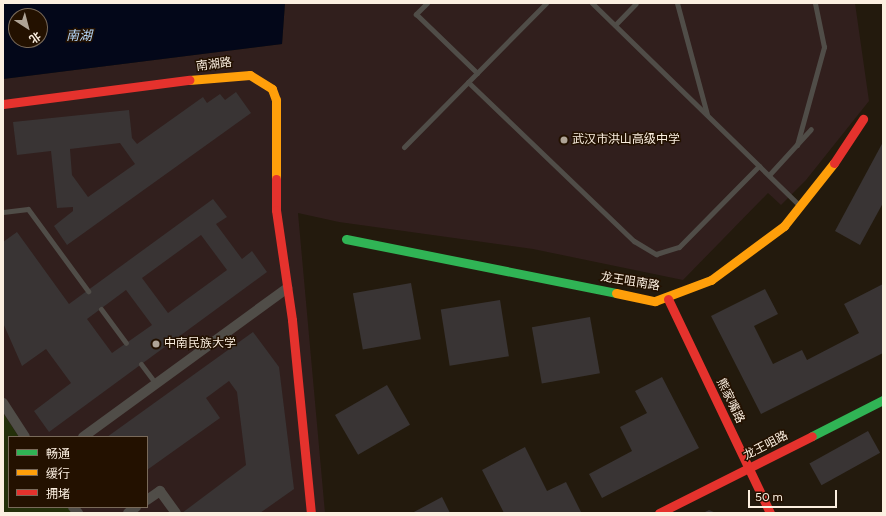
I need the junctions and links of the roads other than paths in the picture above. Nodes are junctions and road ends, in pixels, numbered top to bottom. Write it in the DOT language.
graph roads {
  1 [pos="426,3"];
  2 [pos="546,3"];
  3 [pos="592,3"];
  4 [pos="636,3"];
  5 [pos="677,3"];
  6 [pos="815,3"];
  7 [pos="615,25"];
  8 [pos="477,73"];
  9 [pos="468,82"];
  10 [pos="3,104"];
  11 [pos="707,115"];
  12 [pos="863,119"];
  13 [pos="811,129"];
  14 [pos="797,144"];
  15 [pos="404,147"];
  16 [pos="759,166"];
  17 [pos="768,175"];
  18 [pos="802,207"];
  19 [pos="3,212"];
  20 [pos="346,239"];
  21 [pos="287,288"];
  22 [pos="88,291"];
  23 [pos="668,299"];
  24 [pos="101,309"];
  25 [pos="126,343"];
  26 [pos="142,364"];
  27 [pos="156,384"];
  28 [pos="883,400"];
  29 [pos="3,403"];
  30 [pos="24,436"];
  31 [pos="84,436"];
  32 [pos="749,469"];
  33 [pos="148,499"];
  34 [pos="309,512"];
  35 [pos="176,513"];
  36 [pos="659,513"];
  37 [pos="770,513"];
  1 -- 8 [label="lane"];
  2 -- 8 [label="lane"];
  3 -- 7 [label="lane"];
  4 -- 7 [label="lane"];
  5 -- 11 [label="lane"];
  6 -- 14 [label="lane"];
  7 -- 11 [label="lane"];
  8 -- 9 [label="lane"];
  9 -- 15 [label="lane"];
  9 -- 16 [label="lane"];
  10 -- 21 [label="street, 南湖路"];
  11 -- 16 [label="lane"];
  12 -- 18 [label="street, 龙王咀南路"];
  13 -- 14 [label="lane"];
  14 -- 17 [label="lane"];
  16 -- 17 [label="lane"];
  17 -- 18 [label="lane"];
  18 -- 23 [label="street, 龙王咀南路"];
  19 -- 22 [label="lane"];
  20 -- 23 [label="street, 龙王咀南路"];
  21 -- 27 [label="street"];
  21 -- 34 [label="street, 南湖路"];
  23 -- 32 [label="street, 熊家嘴路"];
  24 -- 25 [label="lane"];
  26 -- 27 [label="lane"];
  27 -- 31 [label="street"];
  28 -- 32 [label="street, 龙王咀路"];
  29 -- 30 [label="street"];
  32 -- 36 [label="street, 龙王咀路"];
  32 -- 37 [label="street, 熊家嘴路"];
  33 -- 35 [label="street"];
}
